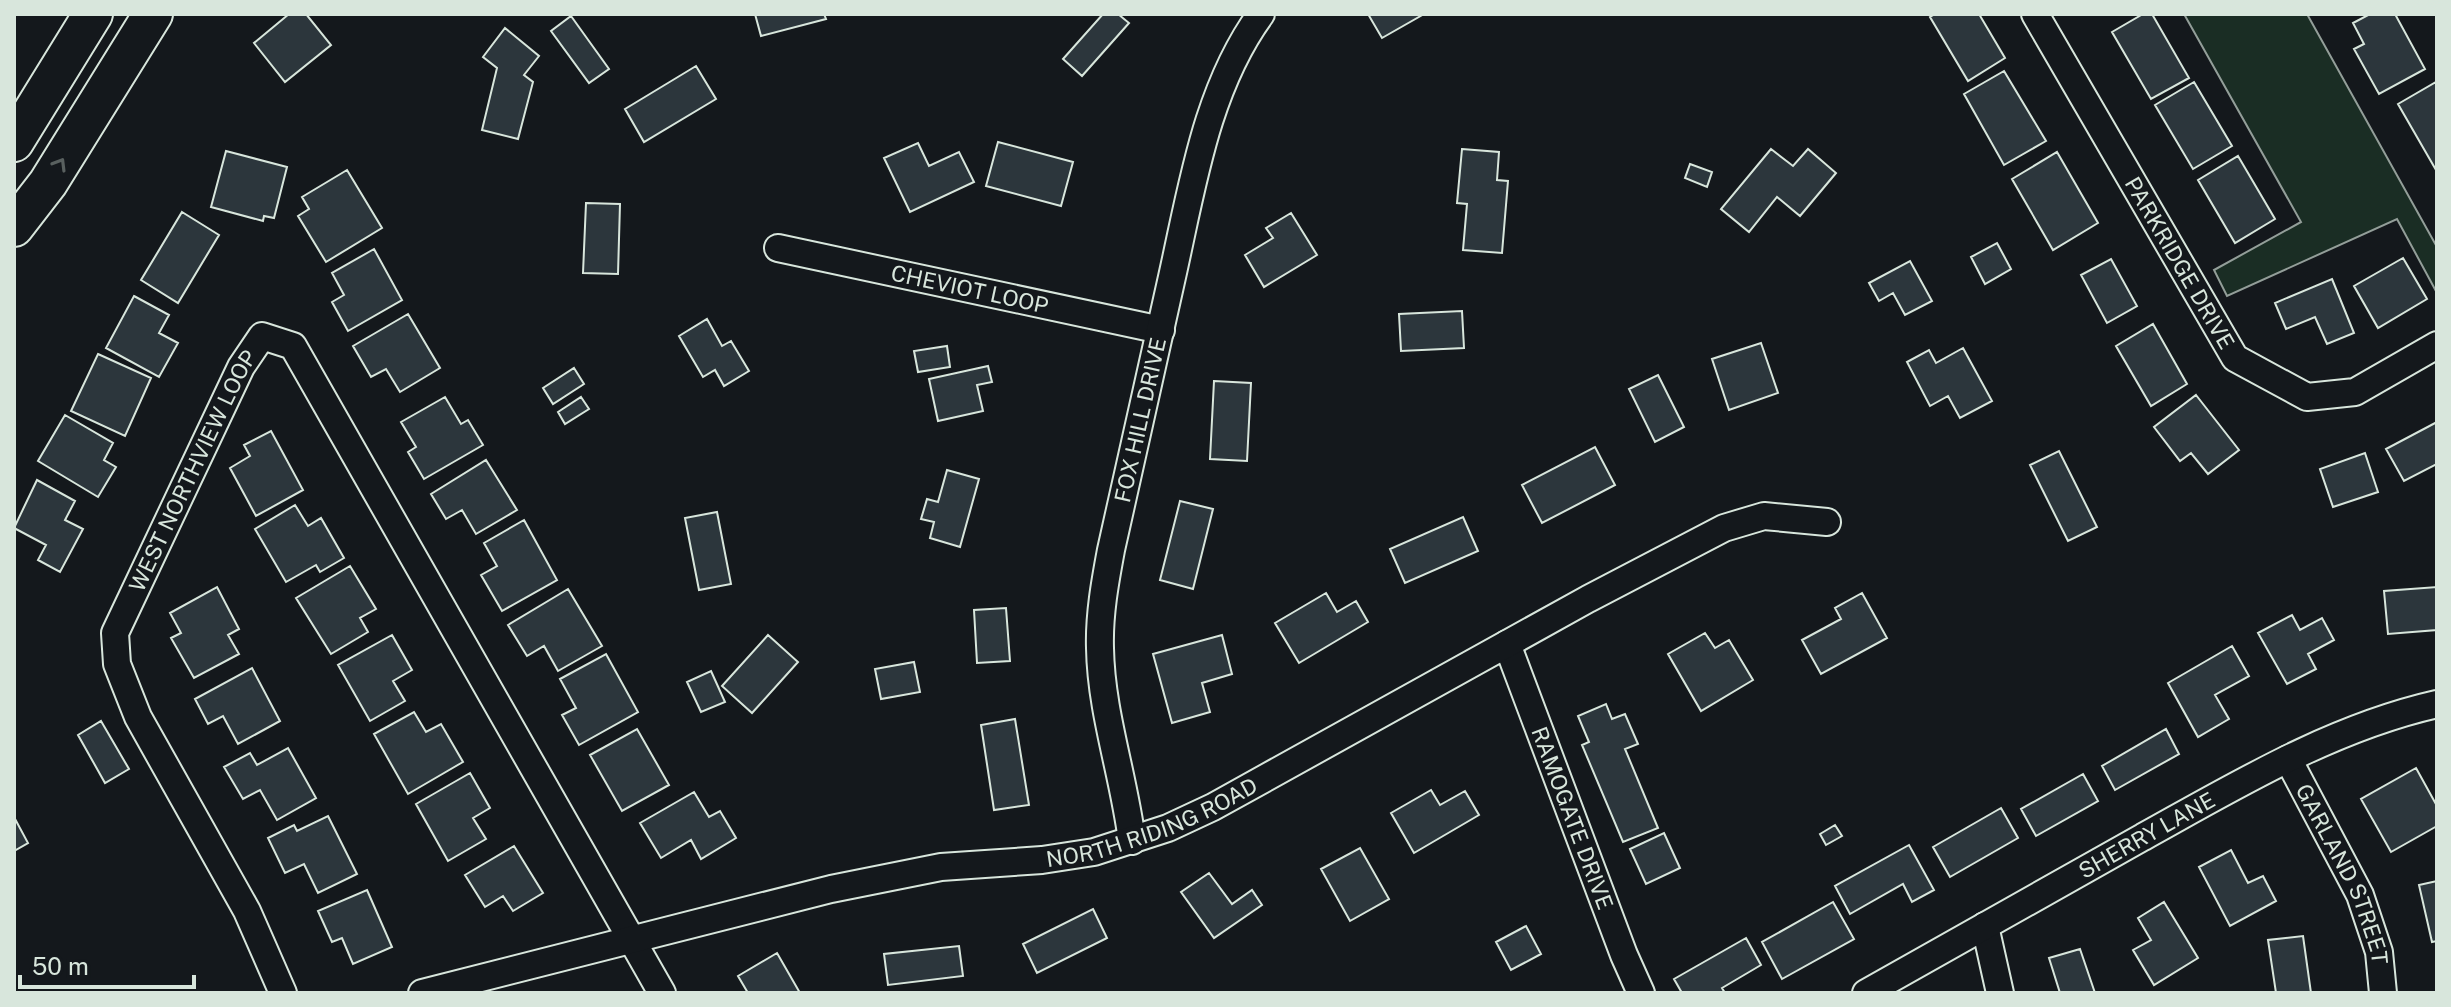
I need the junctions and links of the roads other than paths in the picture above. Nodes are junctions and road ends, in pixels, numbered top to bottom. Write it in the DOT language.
graph roads {
  1 [pos="93,14"];
  2 [pos="153,14"];
  3 [pos="1261,14"];
  4 [pos="2035,14"];
  5 [pos="44,92"];
  6 [pos="14,121"];
  7 [pos="14,142"];
  8 [pos="14,227"];
  9 [pos="778,248"];
  10 [pos="1161,330"];
  11 [pos="2437,345"];
  12 [pos="1827,522"];
  13 [pos="1507,644"];
  14 [pos="2437,704"];
  15 [pos="2288,759"];
  16 [pos="1132,841"];
  17 [pos="1985,926"];
  18 [pos="631,939"];
  19 [pos="283,993"];
  20 [pos="422,993"];
  21 [pos="662,993"];
  22 [pos="1641,993"];
  23 [pos="1866,993"];
  24 [pos="2000,993"];
  25 [pos="2383,993"];
  1 -- 5 [label="highway"];
  8 -- 2 [label="highway, one-way"];
  3 -- 10 [label="street, FOX HILL DRIVE"];
  4 -- 11 [label="street, PARKRIDGE DRIVE"];
  5 -- 6 [label="highway"];
  5 -- 7 [label="highway"];
  9 -- 10 [label="street, CHEVIOT LOOP"];
  10 -- 16 [label="street, FOX HILL DRIVE"];
  12 -- 13 [label="street, NORTH RIDING ROAD"];
  13 -- 16 [label="street, NORTH RIDING ROAD"];
  13 -- 22 [label="street, RAMOGATE DRIVE"];
  14 -- 15 [label="street, SHERRY LANE"];
  15 -- 17 [label="street, SHERRY LANE"];
  15 -- 25 [label="street, GARLAND STREET"];
  16 -- 18 [label="street, NORTH RIDING ROAD"];
  17 -- 23 [label="street, SHERRY LANE"];
  17 -- 24 [label="street"];
  18 -- 19 [label="street, WEST NORTHVIEW LOOP"];
  18 -- 20 [label="street, NORTH RIDING ROAD"];
  18 -- 21 [label="street"];
}
